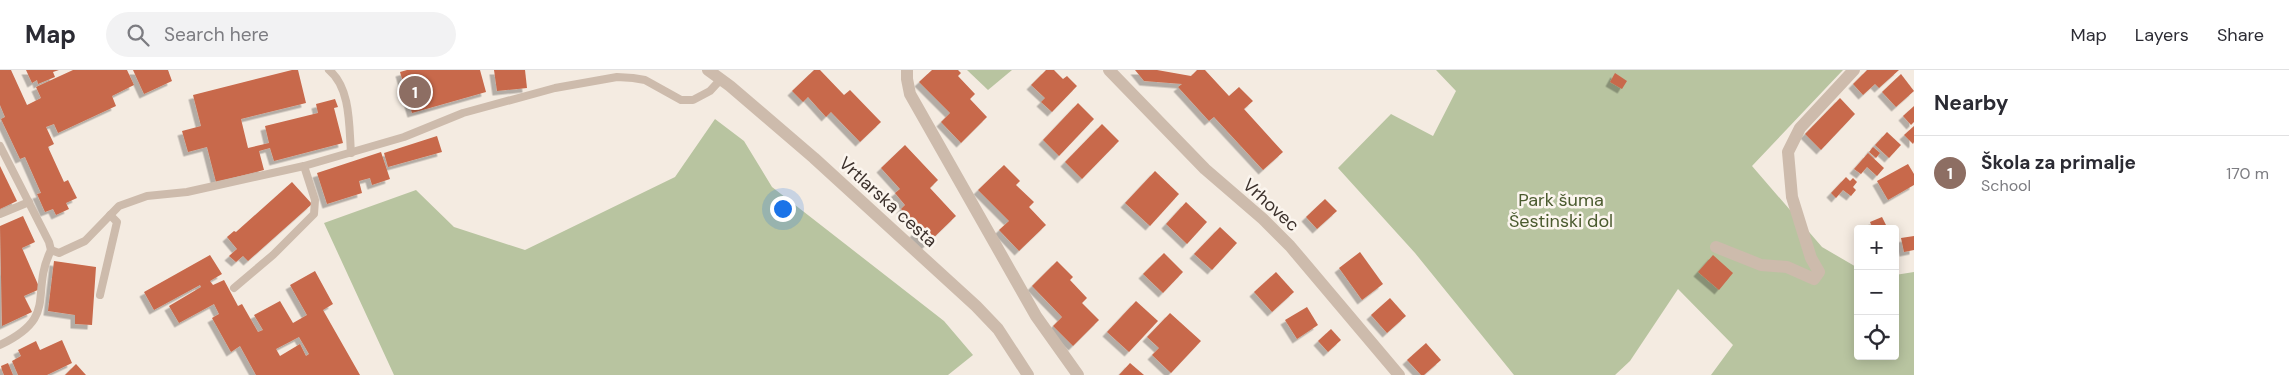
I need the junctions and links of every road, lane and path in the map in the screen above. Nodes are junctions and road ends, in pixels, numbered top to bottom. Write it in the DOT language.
graph roads {
  1 [pos="329,70"];
  2 [pos="708,70"];
  3 [pos="908,70"];
  4 [pos="1109,70"];
  5 [pos="1854,70"];
  6 [pos="721,78"];
  7 [pos="0,146"];
  8 [pos="351,153"];
  9 [pos="304,166"];
  10 [pos="29,202"];
  11 [pos="0,214"];
  12 [pos="110,215"];
  13 [pos="50,246"];
  14 [pos="1716,247"];
  15 [pos="234,288"];
  16 [pos="100,295"];
  17 [pos="0,345"];
  18 [pos="1028,375"];
  19 [pos="1078,375"];
  20 [pos="1399,375"];
  1 -- 8 [label="lane"];
  2 -- 6 [label="street, Vrtlarska cesta"];
  3 -- 19 [label="street"];
  4 -- 20 [label="street, Vrhovec"];
  5 -- 14 [label="street"];
  6 -- 8 [label="lane"];
  6 -- 18 [label="street, Vrtlarska cesta"];
  7 -- 10 [label="lane"];
  8 -- 9 [label="lane"];
  9 -- 12 [label="lane"];
  9 -- 15 [label="lane"];
  10 -- 11 [label="lane"];
  10 -- 13 [label="lane"];
  12 -- 13 [label="lane"];
  12 -- 16 [label="lane"];
  13 -- 17 [label="lane"];
}
